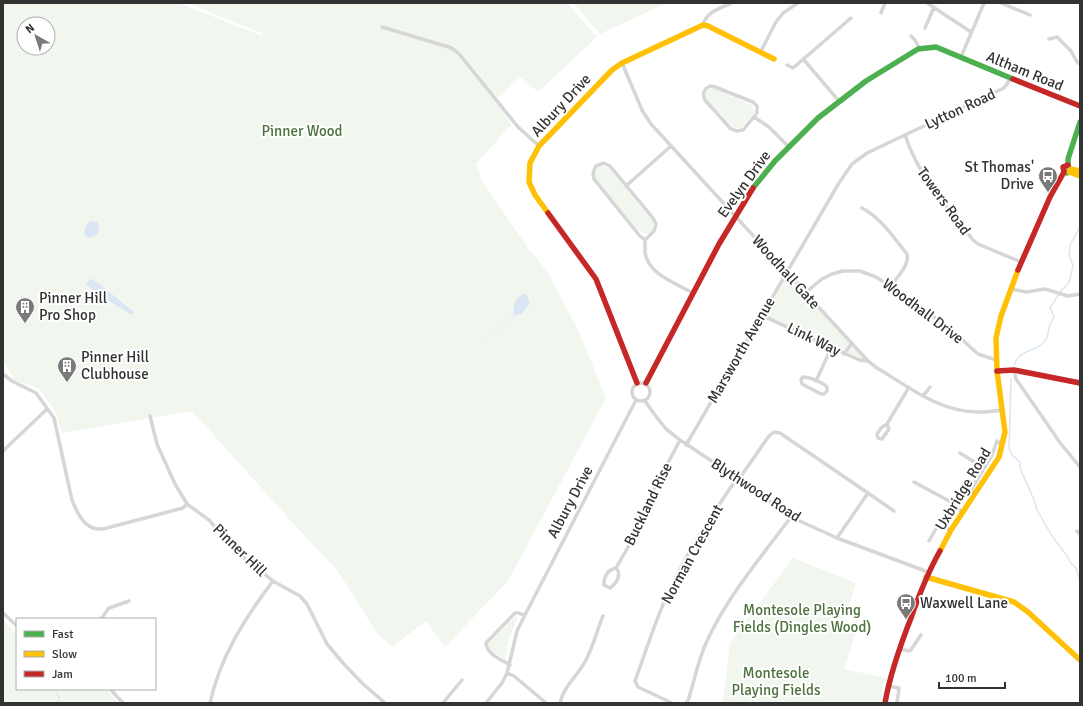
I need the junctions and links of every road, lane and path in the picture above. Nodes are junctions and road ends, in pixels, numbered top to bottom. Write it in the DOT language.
graph roads {
  1 [pos="732,3"];
  2 [pos="798,3"];
  3 [pos="886,3"];
  4 [pos="927,3"];
  5 [pos="984,3"];
  6 [pos="1001,3"];
  7 [pos="934,7"];
  8 [pos="881,13"];
  9 [pos="1030,15"];
  10 [pos="851,18"];
  11 [pos="703,25"];
  12 [pos="382,27"];
  13 [pos="925,28"];
  14 [pos="971,32"];
  15 [pos="912,36"];
  16 [pos="1049,39"];
  17 [pos="920,49"];
  18 [pos="761,51"];
  19 [pos="961,57"];
  20 [pos="774,59"];
  21 [pos="804,60"];
  22 [pos="622,63"];
  23 [pos="1080,64"];
  24 [pos="787,65"];
  25 [pos="1011,78"];
  26 [pos="838,100"];
  27 [pos="1080,106"];
  28 [pos="754,117"];
  29 [pos="1080,122"];
  30 [pos="905,135"];
  31 [pos="539,146"];
  32 [pos="671,146"];
  33 [pos="788,146"];
  34 [pos="1068,170"];
  35 [pos="1080,171"];
  36 [pos="1080,176"];
  37 [pos="626,186"];
  38 [pos="862,208"];
  39 [pos="735,216"];
  40 [pos="645,240"];
  41 [pos="1021,262"];
  42 [pos="786,272"];
  43 [pos="890,286"];
  44 [pos="1010,289"];
  45 [pos="693,293"];
  46 [pos="805,293"];
  47 [pos="1080,294"];
  48 [pos="761,315"];
  49 [pos="852,343"];
  50 [pos="832,346"];
  51 [pos="844,354"];
  52 [pos="996,360"];
  53 [pos="868,361"];
  54 [pos="1014,370"];
  55 [pos="996,371"];
  56 [pos="3,374"];
  57 [pos="816,381"];
  58 [pos="638,383"];
  59 [pos="646,383"];
  60 [pos="1080,384"];
  61 [pos="909,387"];
  62 [pos="930,387"];
  63 [pos="923,396"];
  64 [pos="636,400"];
  65 [pos="645,401"];
  66 [pos="47,409"];
  67 [pos="1002,410"];
  68 [pos="150,416"];
  69 [pos="887,424"];
  70 [pos="680,440"];
  71 [pos="1003,444"];
  72 [pos="686,445"];
  73 [pos="3,452"];
  74 [pos="960,453"];
  75 [pos="1080,467"];
  76 [pos="984,468"];
  77 [pos="738,479"];
  78 [pos="914,482"];
  79 [pos="868,493"];
  80 [pos="975,494"];
  81 [pos="188,504"];
  82 [pos="894,511"];
  83 [pos="963,512"];
  84 [pos="791,517"];
  85 [pos="951,530"];
  86 [pos="837,538"];
  87 [pos="929,541"];
  88 [pos="616,568"];
  89 [pos="927,575"];
  90 [pos="273,581"];
  91 [pos="129,601"];
  92 [pos="3,613"];
  93 [pos="525,615"];
  94 [pos="603,616"];
  95 [pos="101,618"];
  96 [pos="16,625"];
  97 [pos="921,635"];
  98 [pos="899,649"];
  99 [pos="1080,660"];
  100 [pos="510,665"];
  101 [pos="507,673"];
  102 [pos="462,680"];
  103 [pos="888,686"];
  104 [pos="111,690"];
  105 [pos="123,703"];
  106 [pos="210,703"];
  107 [pos="385,703"];
  108 [pos="443,703"];
  109 [pos="486,703"];
  110 [pos="546,703"];
  111 [pos="560,703"];
  112 [pos="672,703"];
  113 [pos="686,703"];
  114 [pos="884,703"];
  115 [pos="898,703"];
  1 -- 11 [label="street"];
  2 -- 18 [label="street"];
  3 -- 8 [label="street"];
  4 -- 7 [label="street"];
  5 -- 14 [label="street"];
  6 -- 9 [label="street"];
  7 -- 13 [label="street"];
  7 -- 14 [label="street"];
  10 -- 21 [label="street"];
  11 -- 18 [label="street"];
  11 -- 22 [label="street, Albury Drive"];
  12 -- 31 [label="street"];
  14 -- 19 [label="street"];
  15 -- 17 [label="street"];
  16 -- 23 [label="street"];
  17 -- 19 [label="street, Evelyn Drive"];
  17 -- 26 [label="street, Evelyn Drive"];
  18 -- 20 [label="street"];
  19 -- 25 [label="street, Altham Road"];
  21 -- 24 [label="street"];
  21 -- 26 [label="street"];
  22 -- 31 [label="street, Albury Drive"];
  22 -- 32 [label="street, Woodhall Gate"];
  25 -- 27 [label="street, Altham Road"];
  25 -- 30 [label="street, Lytton Road"];
  26 -- 33 [label="street, Evelyn Drive"];
  28 -- 28 [label="street"];
  28 -- 33 [label="street"];
  29 -- 34 [label="street, Uxbridge Road"];
  30 -- 41 [label="street, Towers Road"];
  30 -- 42 [label="street, Marsworth Avenue"];
  31 -- 58 [label="street, Albury Drive"];
  32 -- 37 [label="street"];
  32 -- 39 [label="street, Woodhall Gate"];
  33 -- 39 [label="street, Evelyn Drive"];
  34 -- 35 [label="street"];
  34 -- 36 [label="street"];
  34 -- 41 [label="street, Uxbridge Road"];
  37 -- 40 [label="street"];
  37 -- 40 [label="street"];
  38 -- 43 [label="street"];
  39 -- 42 [label="street, Woodhall Gate"];
  39 -- 45 [label="street, Evelyn Drive"];
  40 -- 45 [label="street"];
  41 -- 44 [label="street, Uxbridge Road"];
  42 -- 46 [label="street, Woodhall Gate"];
  42 -- 48 [label="street, Marsworth Avenue"];
  43 -- 46 [label="street, Woodhall Drive"];
  43 -- 52 [label="street, Woodhall Drive"];
  44 -- 47 [label="street"];
  44 -- 52 [label="street, Uxbridge Road"];
  45 -- 59 [label="street, Evelyn Drive"];
  46 -- 49 [label="street, Woodhall Gate"];
  48 -- 50 [label="street, Link Way"];
  48 -- 72 [label="street, Marsworth Avenue"];
  49 -- 51 [label="street"];
  49 -- 53 [label="street, Woodhall Gate"];
  50 -- 51 [label="street, Link Way"];
  50 -- 57 [label="street"];
  51 -- 53 [label="street, Link Way"];
  52 -- 55 [label="street, Uxbridge Road"];
  53 -- 61 [label="street, Woodhall Gate"];
  54 -- 55 [label="street"];
  54 -- 60 [label="street"];
  54 -- 75 [label="street"];
  55 -- 67 [label="street, Uxbridge Road"];
  56 -- 66 [label="street"];
  57 -- 57 [label="street"];
  58 -- 59 [label="street"];
  58 -- 64 [label="street"];
  59 -- 65 [label="street"];
  61 -- 63 [label="street, Woodhall Gate"];
  61 -- 69 [label="street"];
  62 -- 63 [label="street"];
  63 -- 67 [label="street, Woodhall Gate"];
  64 -- 65 [label="street"];
  64 -- 93 [label="street, Albury Drive"];
  65 -- 70 [label="street, Blythwood Road"];
  66 -- 73 [label="street"];
  66 -- 81 [label="street"];
  67 -- 71 [label="street, Uxbridge Road"];
  68 -- 81 [label="street, Pinner Hill"];
  70 -- 72 [label="street, Blythwood Road"];
  70 -- 88 [label="street, Buckland Rise"];
  71 -- 76 [label="street"];
  71 -- 80 [label="street, Uxbridge Road"];
  72 -- 77 [label="street, Blythwood Road"];
  74 -- 76 [label="street"];
  76 -- 80 [label="street"];
  77 -- 79 [label="street, Norman Crescent"];
  77 -- 84 [label="street, Blythwood Road"];
  77 -- 112 [label="street, Norman Crescent"];
  78 -- 83 [label="street"];
  79 -- 82 [label="street"];
  79 -- 86 [label="street"];
  80 -- 83 [label="street, Uxbridge Road"];
  81 -- 90 [label="street, Pinner Hill"];
  83 -- 85 [label="street, Uxbridge Road"];
  84 -- 86 [label="street, Blythwood Road"];
  84 -- 113 [label="street"];
  85 -- 87 [label="street"];
  85 -- 89 [label="street, Uxbridge Road"];
  86 -- 89 [label="street, Blythwood Road"];
  88 -- 88 [label="street, Buckland Rise"];
  89 -- 98 [label="street, Uxbridge Road"];
  89 -- 99 [label="street"];
  90 -- 106 [label="street"];
  90 -- 107 [label="street, Pinner Hill"];
  91 -- 95 [label="street"];
  92 -- 96 [label="street"];
  93 -- 100 [label="street, Albury Drive"];
  93 -- 100 [label="street"];
  94 -- 111 [label="street"];
  97 -- 98 [label="street"];
  98 -- 103 [label="street, Uxbridge Road"];
  100 -- 101 [label="street, Albury Drive"];
  101 -- 109 [label="street, Albury Drive"];
  101 -- 110 [label="street"];
  102 -- 108 [label="street"];
  103 -- 114 [label="street, Uxbridge Road"];
  103 -- 115 [label="street"];
  104 -- 105 [label="street"];
}
